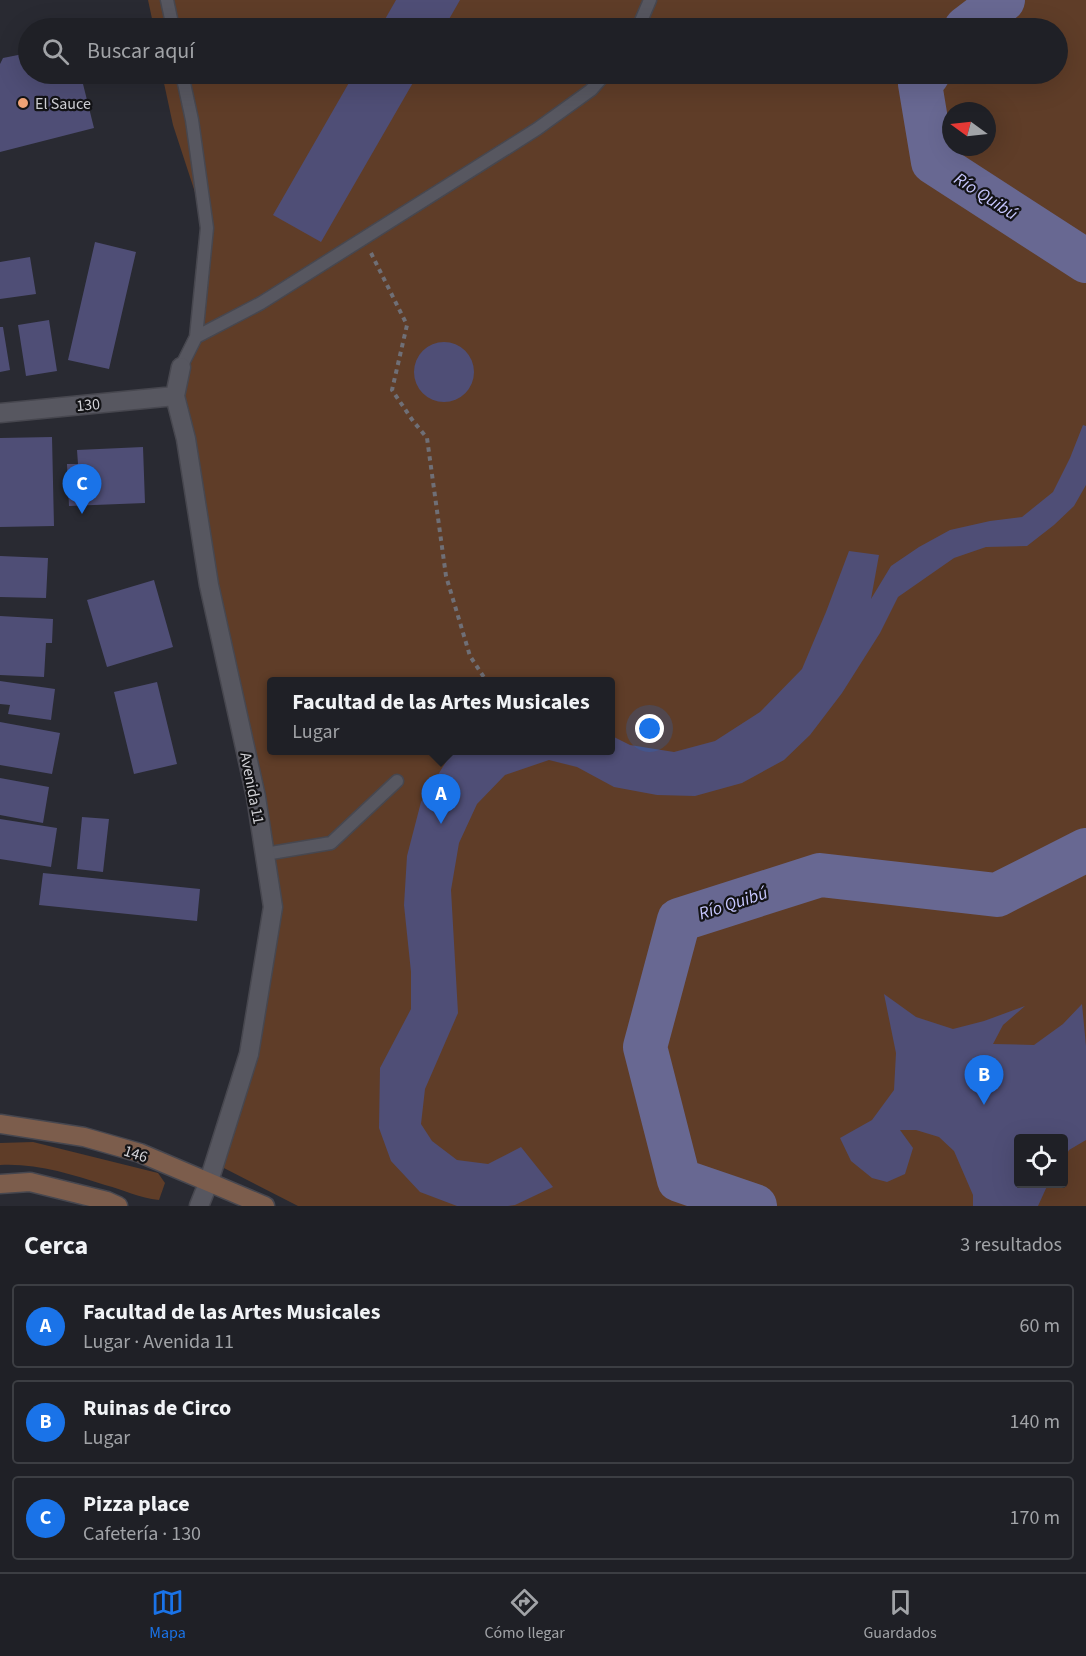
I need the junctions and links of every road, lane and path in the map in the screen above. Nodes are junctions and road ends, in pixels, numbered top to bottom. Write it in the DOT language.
graph roads {
  1 [pos="167,0"];
  2 [pos="650,0"];
  3 [pos="171,18"];
  4 [pos="642,18"];
  5 [pos="184,84"];
  6 [pos="596,84"];
  7 [pos="364,239"];
  8 [pos="196,337"];
  9 [pos="181,367"];
  10 [pos="175,396"];
  11 [pos="0,413"];
  12 [pos="484,677"];
  13 [pos="398,781"];
  14 [pos="265,854"];
  15 [pos="0,1124"];
  16 [pos="209,1181"];
  17 [pos="0,1184"];
  18 [pos="118,1206"];
  19 [pos="199,1206"];
  20 [pos="265,1206"];
  1 -- 3 [label="lane"];
  2 -- 4 [label="lane"];
  5 -- 8 [label="lane"];
  6 -- 7 [label="lane"];
  7 -- 8 [label="lane"];
  7 -- 12 [label="path"];
  8 -- 9 [label="lane"];
  9 -- 10 [label="street, Avenida 11"];
  10 -- 11 [label="street, 130"];
  10 -- 14 [label="street, Avenida 11"];
  13 -- 14 [label="lane"];
  14 -- 16 [label="street, Avenida 11"];
  15 -- 16 [label="main road, 146"];
  16 -- 19 [label="street, Avenida 11"];
  16 -- 20 [label="main road, 146"];
  17 -- 18 [label="main road"];
}
